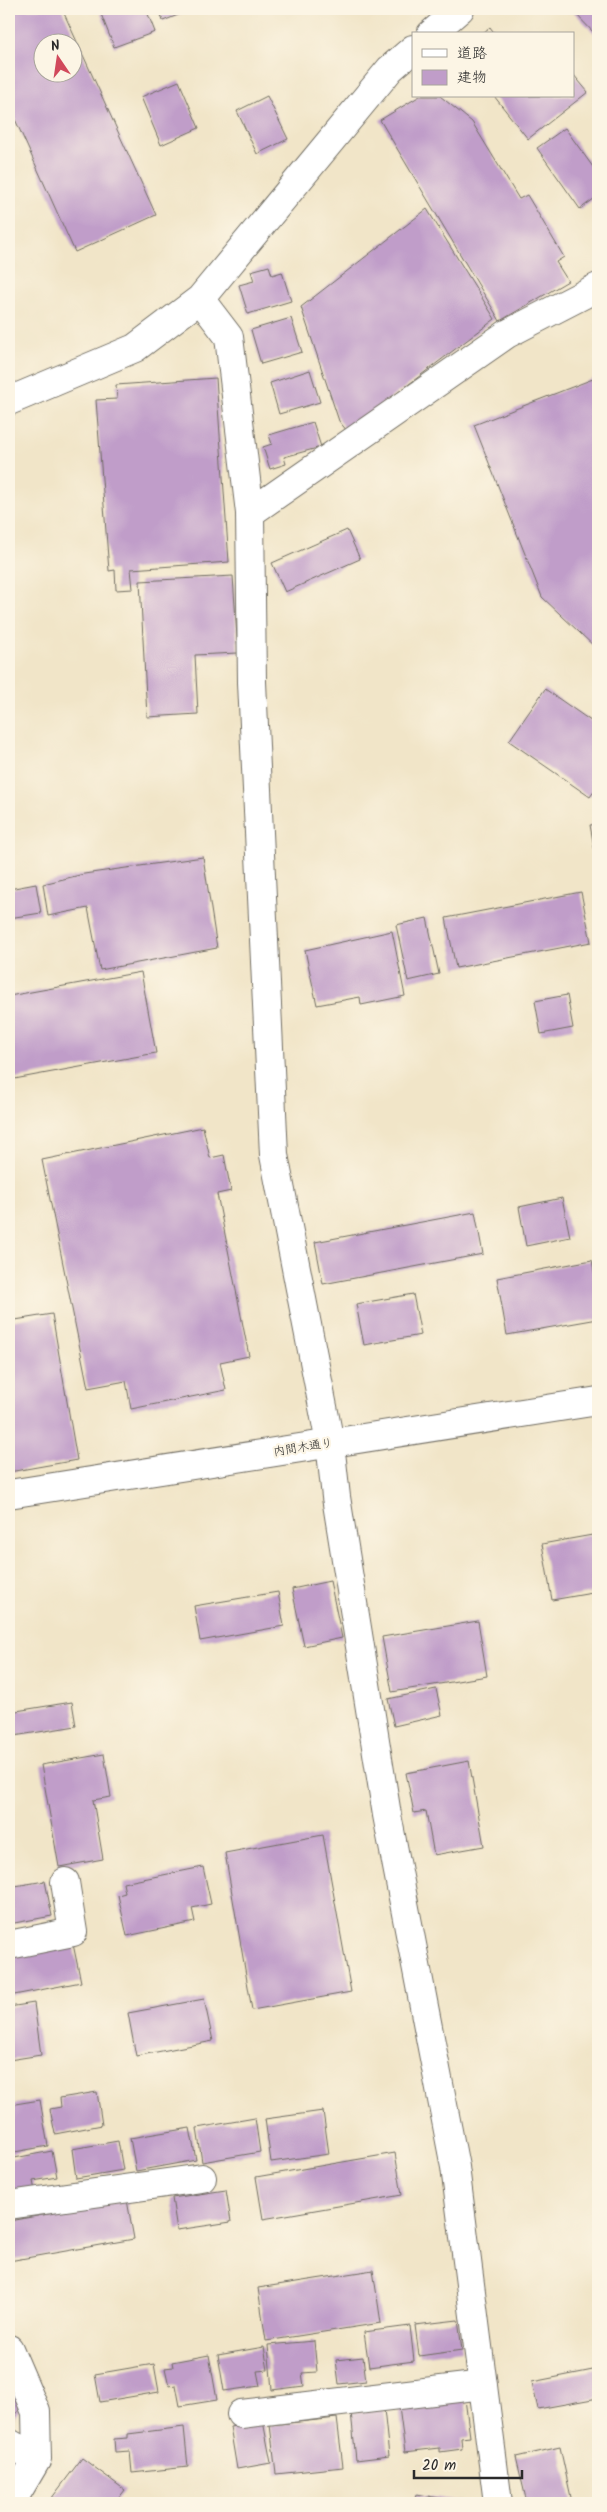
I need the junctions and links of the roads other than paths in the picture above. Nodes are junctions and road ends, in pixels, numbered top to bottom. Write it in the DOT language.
graph roads {
  1 [pos="460,9"];
  2 [pos="433,32"];
  3 [pos="412,50"];
  4 [pos="598,287"];
  5 [pos="200,299"];
  6 [pos="9,401"];
  7 [pos="250,513"];
  8 [pos="598,1401"];
  9 [pos="330,1443"];
  10 [pos="9,1494"];
  11 [pos="65,1882"];
  12 [pos="9,1945"];
  13 [pos="202,2178"];
  14 [pos="9,2205"];
  15 [pos="9,2349"];
  16 [pos="483,2385"];
  17 [pos="241,2414"];
  18 [pos="9,2443"];
  19 [pos="37,2459"];
  20 [pos="11,2503"];
  21 [pos="498,2503"];
  1 -- 2 [label="street"];
  3 -- 5 [label="street"];
  4 -- 7 [label="street"];
  5 -- 6 [label="street"];
  5 -- 7 [label="street"];
  7 -- 9 [label="street"];
  8 -- 9 [label="street, 内間木通り"];
  9 -- 10 [label="street, 内間木通り"];
  9 -- 16 [label="street"];
  11 -- 12 [label="street"];
  13 -- 14 [label="street"];
  15 -- 19 [label="street"];
  16 -- 17 [label="street"];
  16 -- 21 [label="street"];
  18 -- 19 [label="street"];
  19 -- 20 [label="street"];
}
